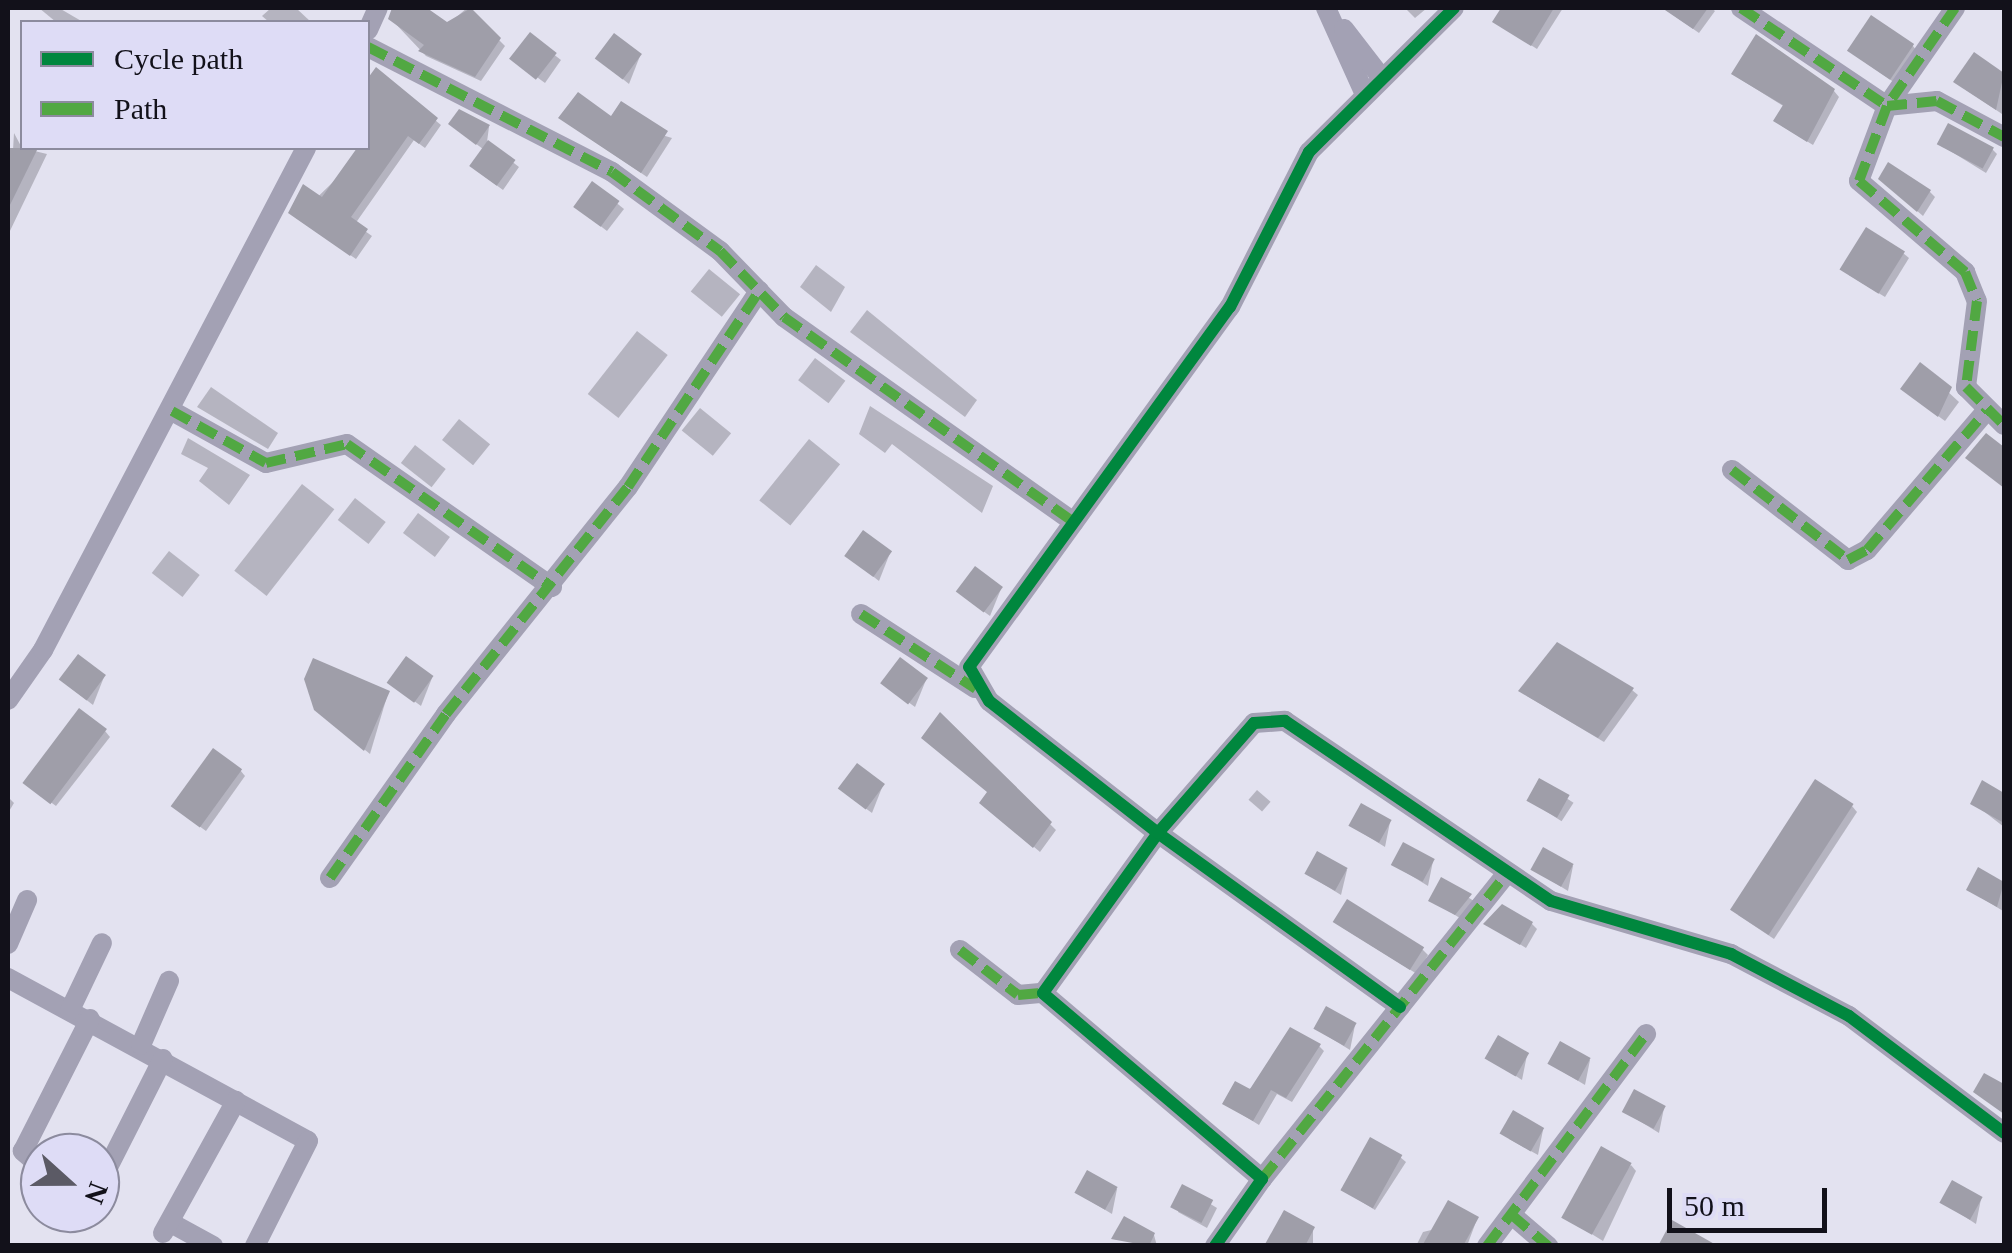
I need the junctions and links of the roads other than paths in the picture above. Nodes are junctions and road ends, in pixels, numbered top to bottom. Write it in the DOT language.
graph roads {
  1 [pos="1327,8"];
  2 [pos="1454,8"];
  3 [pos="1741,8"];
  4 [pos="1955,8"];
  5 [pos="370,48"];
  6 [pos="1381,77"];
  7 [pos="1364,92"];
  8 [pos="1887,106"];
  9 [pos="2004,136"];
  10 [pos="305,150"];
  11 [pos="759,291"];
  12 [pos="1986,411"];
  13 [pos="172,412"];
  14 [pos="2004,425"];
  15 [pos="1732,470"];
  16 [pos="1074,522"];
  17 [pos="552,587"];
  18 [pos="861,614"];
  19 [pos="976,689"];
  20 [pos="8,700"];
  21 [pos="1158,833"];
  22 [pos="1506,874"];
  23 [pos="330,878"];
  24 [pos="28,900"];
  25 [pos="102,943"];
  26 [pos="8,944"];
  27 [pos="960,950"];
  28 [pos="8,978"];
  29 [pos="169,981"];
  30 [pos="1043,993"];
  31 [pos="1400,1007"];
  32 [pos="70,1010"];
  33 [pos="90,1019"];
  34 [pos="1646,1034"];
  35 [pos="141,1044"];
  36 [pos="163,1059"];
  37 [pos="236,1101"];
  38 [pos="32,1133"];
  39 [pos="2004,1134"];
  40 [pos="120,1144"];
  41 [pos="1262,1180"];
  42 [pos="1512,1214"];
  43 [pos="214,1246"];
  44 [pos="255,1246"];
  45 [pos="1216,1246"];
  46 [pos="1487,1246"];
  47 [pos="1548,1246"];
  1 -- 6 [label="street"];
  1 -- 7 [label="street"];
  2 -- 6 [label="street"];
  3 -- 8 [label="street"];
  4 -- 8 [label="street"];
  5 -- 11 [label="street"];
  6 -- 7 [label="street"];
  7 -- 16 [label="street"];
  8 -- 9 [label="street"];
  8 -- 12 [label="street"];
  10 -- 13 [label="street"];
  11 -- 16 [label="street"];
  11 -- 17 [label="street"];
  12 -- 14 [label="street"];
  12 -- 15 [label="street"];
  13 -- 17 [label="street"];
  13 -- 20 [label="street"];
  16 -- 19 [label="street"];
  17 -- 23 [label="street"];
  18 -- 19 [label="street"];
  19 -- 21 [label="street"];
  21 -- 22 [label="street"];
  21 -- 30 [label="street"];
  21 -- 31 [label="street"];
  22 -- 31 [label="street"];
  22 -- 39 [label="street"];
  24 -- 26 [label="street"];
  25 -- 32 [label="street"];
  27 -- 30 [label="street"];
  28 -- 32 [label="street"];
  29 -- 35 [label="street"];
  30 -- 41 [label="street"];
  31 -- 41 [label="street"];
  32 -- 33 [label="street"];
  33 -- 35 [label="street"];
  33 -- 38 [label="street"];
  34 -- 42 [label="street"];
  35 -- 36 [label="street"];
  36 -- 37 [label="street"];
  36 -- 40 [label="street"];
  37 -- 43 [label="street"];
  37 -- 44 [label="street"];
  41 -- 45 [label="street"];
  42 -- 46 [label="street"];
  42 -- 47 [label="street"];
}
